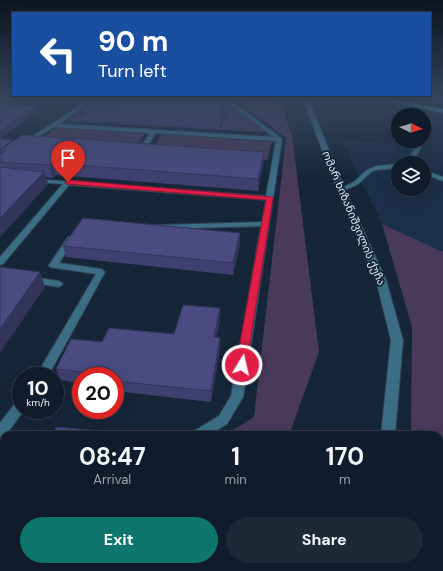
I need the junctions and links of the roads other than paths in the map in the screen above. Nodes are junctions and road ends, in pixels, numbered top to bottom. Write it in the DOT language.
graph roads {
  1 [pos="53,125"];
  2 [pos="260,125"];
  3 [pos="315,125"];
  4 [pos="154,131"];
  5 [pos="279,139"];
  6 [pos="23,144"];
  7 [pos="142,150"];
  8 [pos="391,167"];
  9 [pos="431,175"];
  10 [pos="30,179"];
  11 [pos="443,179"];
  12 [pos="68,182"];
  13 [pos="341,190"];
  14 [pos="270,198"];
  15 [pos="265,224"];
  16 [pos="148,227"];
  17 [pos="77,231"];
  18 [pos="0,262"];
  19 [pos="22,279"];
  20 [pos="60,284"];
  21 [pos="47,367"];
  22 [pos="12,417"];
  23 [pos="2,431"];
  24 [pos="205,431"];
  25 [pos="388,431"];
  1 -- 4 [label="lane"];
  1 -- 6 [label="lane"];
  2 -- 5 [label="lane"];
  3 -- 13 [label="street, ომარ ხიზანიშვილის ქუჩა"];
  4 -- 5 [label="lane"];
  4 -- 7 [label="lane"];
  5 -- 14 [label="lane"];
  8 -- 13 [label="lane"];
  9 -- 11 [label="lane"];
  10 -- 12 [label="lane"];
  12 -- 14 [label="lane"];
  12 -- 18 [label="lane"];
  13 -- 25 [label="street, ომარ ხიზანიშვილის ქუჩა"];
  14 -- 15 [label="lane"];
  15 -- 16 [label="lane"];
  15 -- 24 [label="lane"];
  17 -- 21 [label="lane"];
  19 -- 20 [label="lane"];
  22 -- 23 [label="lane"];
}
